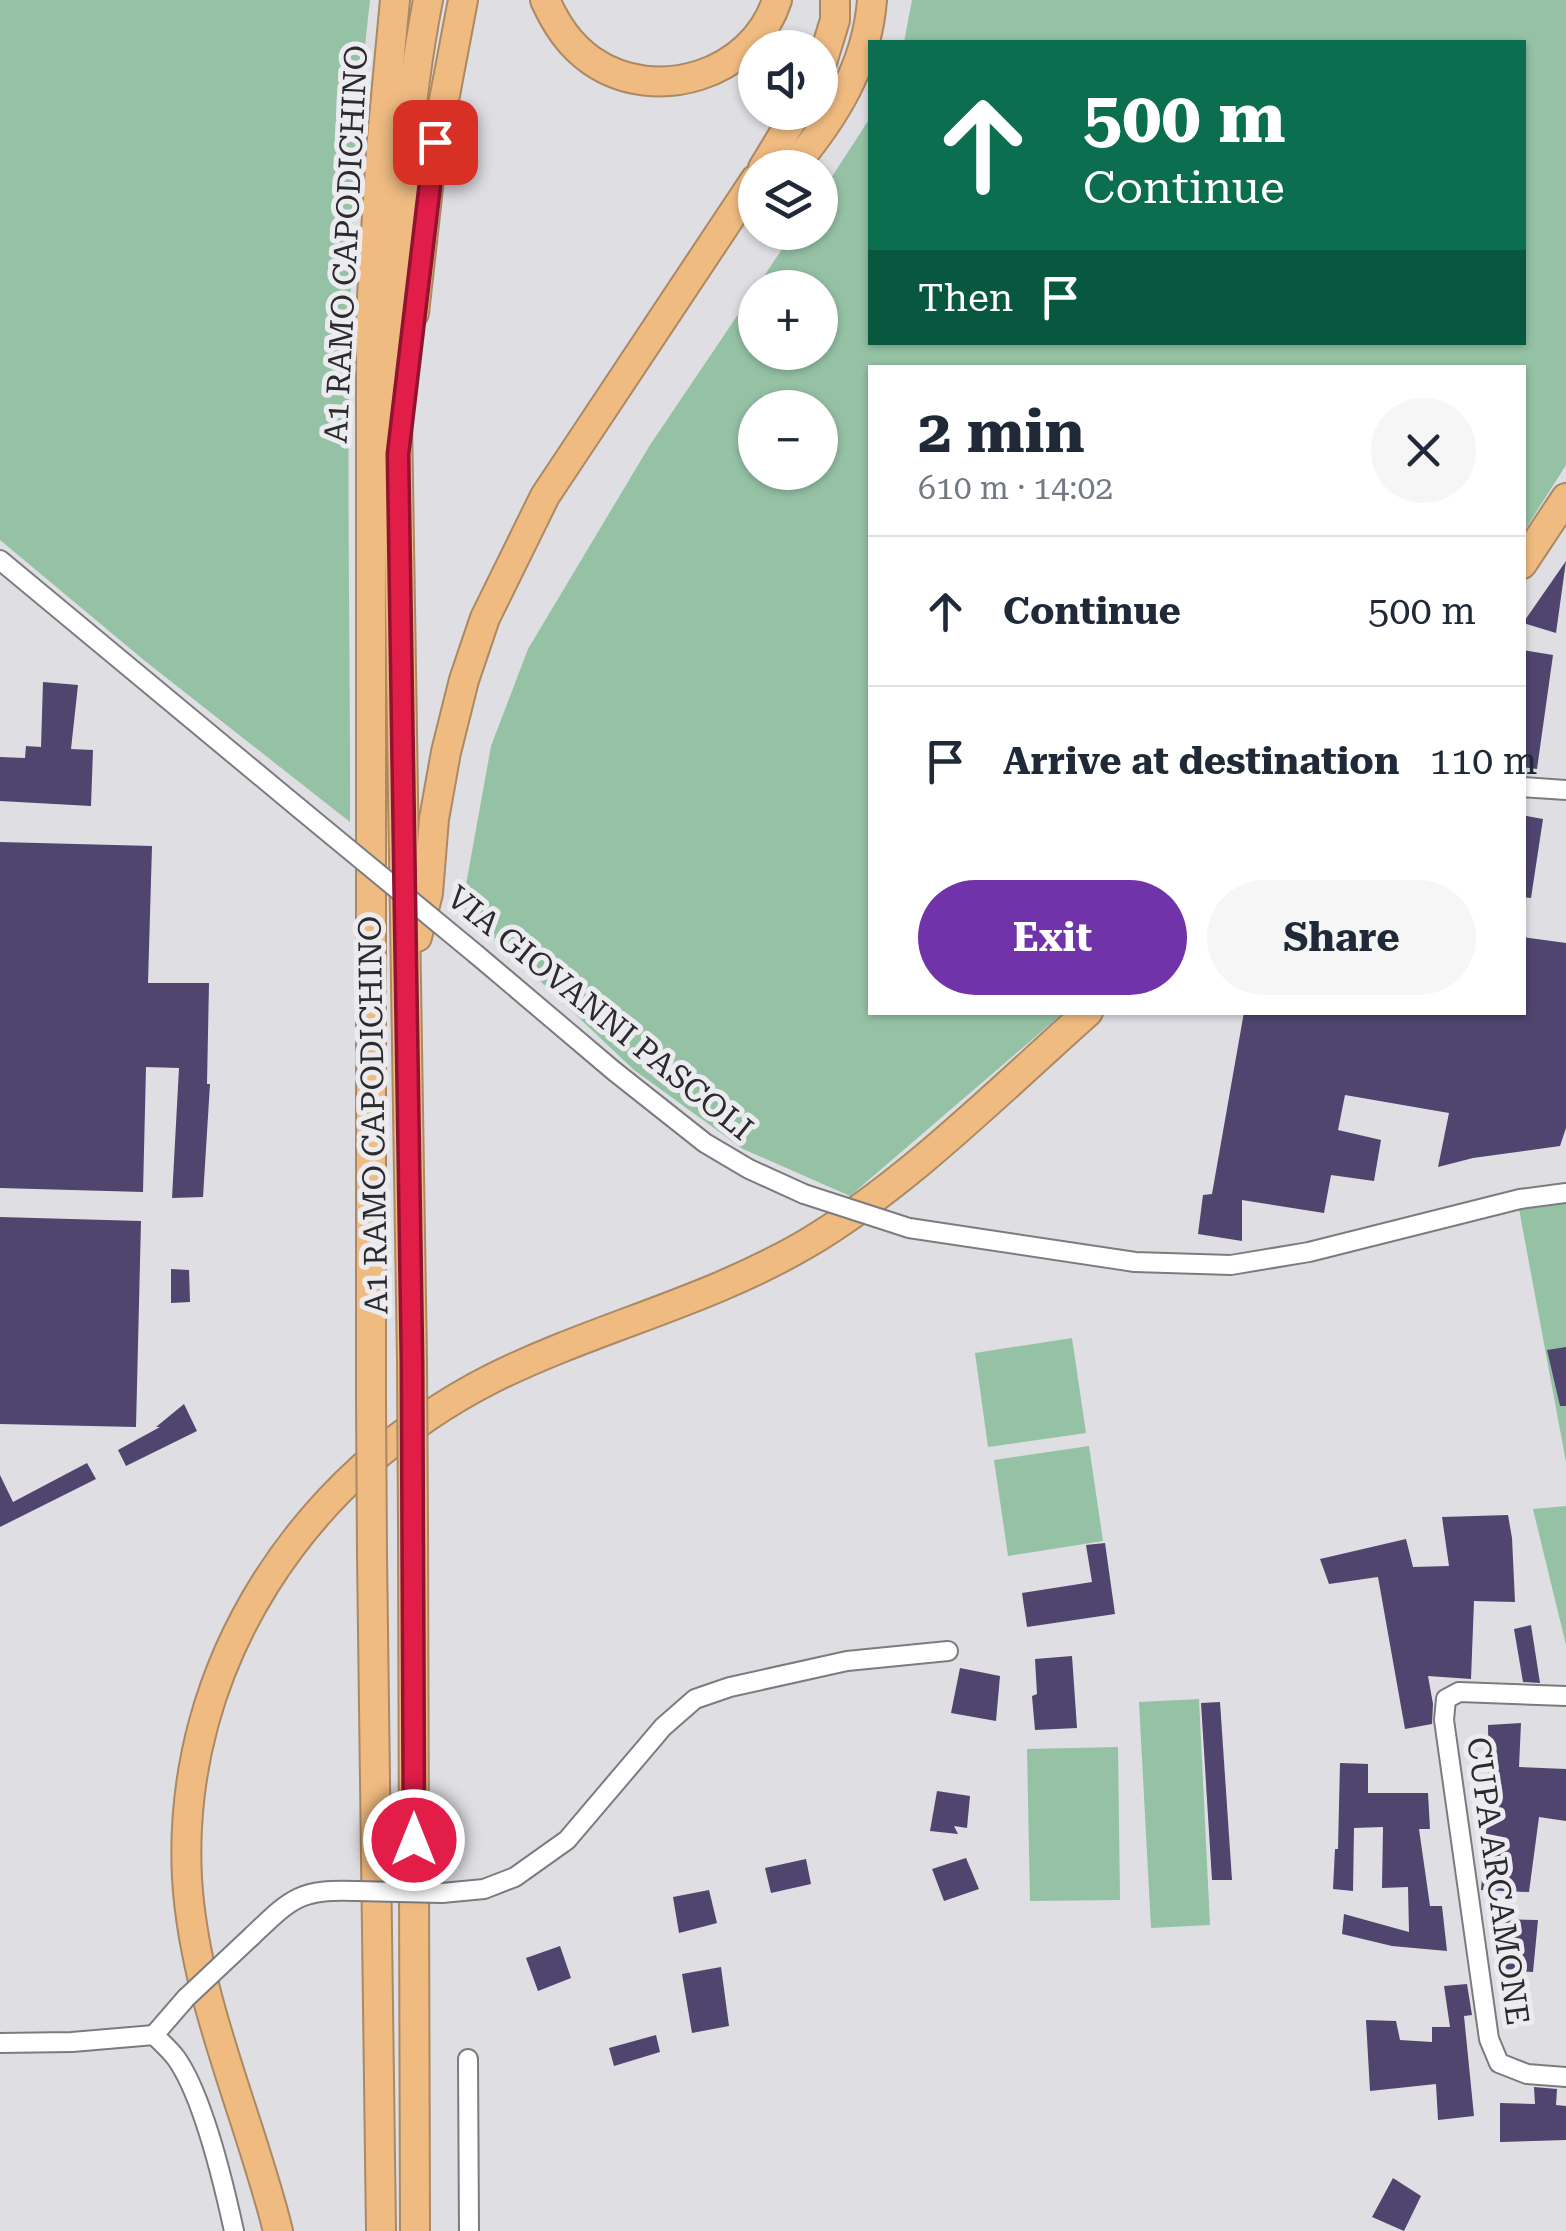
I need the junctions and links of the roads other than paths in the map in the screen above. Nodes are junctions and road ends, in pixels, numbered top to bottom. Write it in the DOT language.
graph roads {
  1 [pos="394,0"];
  2 [pos="428,0"];
  3 [pos="463,0"];
  4 [pos="545,0"];
  5 [pos="778,0"];
  6 [pos="836,0"];
  7 [pos="872,0"];
  8 [pos="832,30"];
  9 [pos="806,150"];
  10 [pos="738,206"];
  11 [pos="738,232"];
  12 [pos="669,311"];
  13 [pos="398,454"];
  14 [pos="1566,498"];
  15 [pos="1526,558"];
  16 [pos="0,560"];
  17 [pos="1526,787"];
  18 [pos="1566,790"];
  19 [pos="406,982"];
  20 [pos="1085,1015"];
  21 [pos="1566,1193"];
  22 [pos="948,1651"];
  23 [pos="1566,1696"];
  24 [pos="154,2035"];
  25 [pos="0,2043"];
  26 [pos="468,2060"];
  27 [pos="1566,2077"];
  28 [pos="234,2231"];
  29 [pos="278,2231"];
  30 [pos="380,2231"];
  31 [pos="415,2231"];
  32 [pos="469,2231"];
  1 -- 30 [label="highway, A1 RAMO CAPODICHINO, bridge"];
  2 -- 13 [label="highway, A1 RAMO CAPODICHINO"];
  3 -- 13 [label="highway"];
  4 -- 5 [label="highway"];
  6 -- 8 [label="highway"];
  7 -- 9 [label="highway"];
  10 -- 12 [label="highway"];
  11 -- 12 [label="highway"];
  12 -- 19 [label="highway"];
  13 -- 19 [label="highway, A1 RAMO CAPODICHINO"];
  14 -- 15 [label="highway"];
  16 -- 21 [label="street, VIA GIOVANNI PASCOLI, bridge"];
  17 -- 18 [label="street"];
  19 -- 31 [label="highway, A1 RAMO CAPODICHINO, bridge"];
  20 -- 29 [label="highway"];
  22 -- 24 [label="street, bridge"];
  23 -- 27 [label="street, CUPA ARCAMONE"];
  24 -- 25 [label="street"];
  24 -- 28 [label="street"];
  26 -- 32 [label="street"];
}
